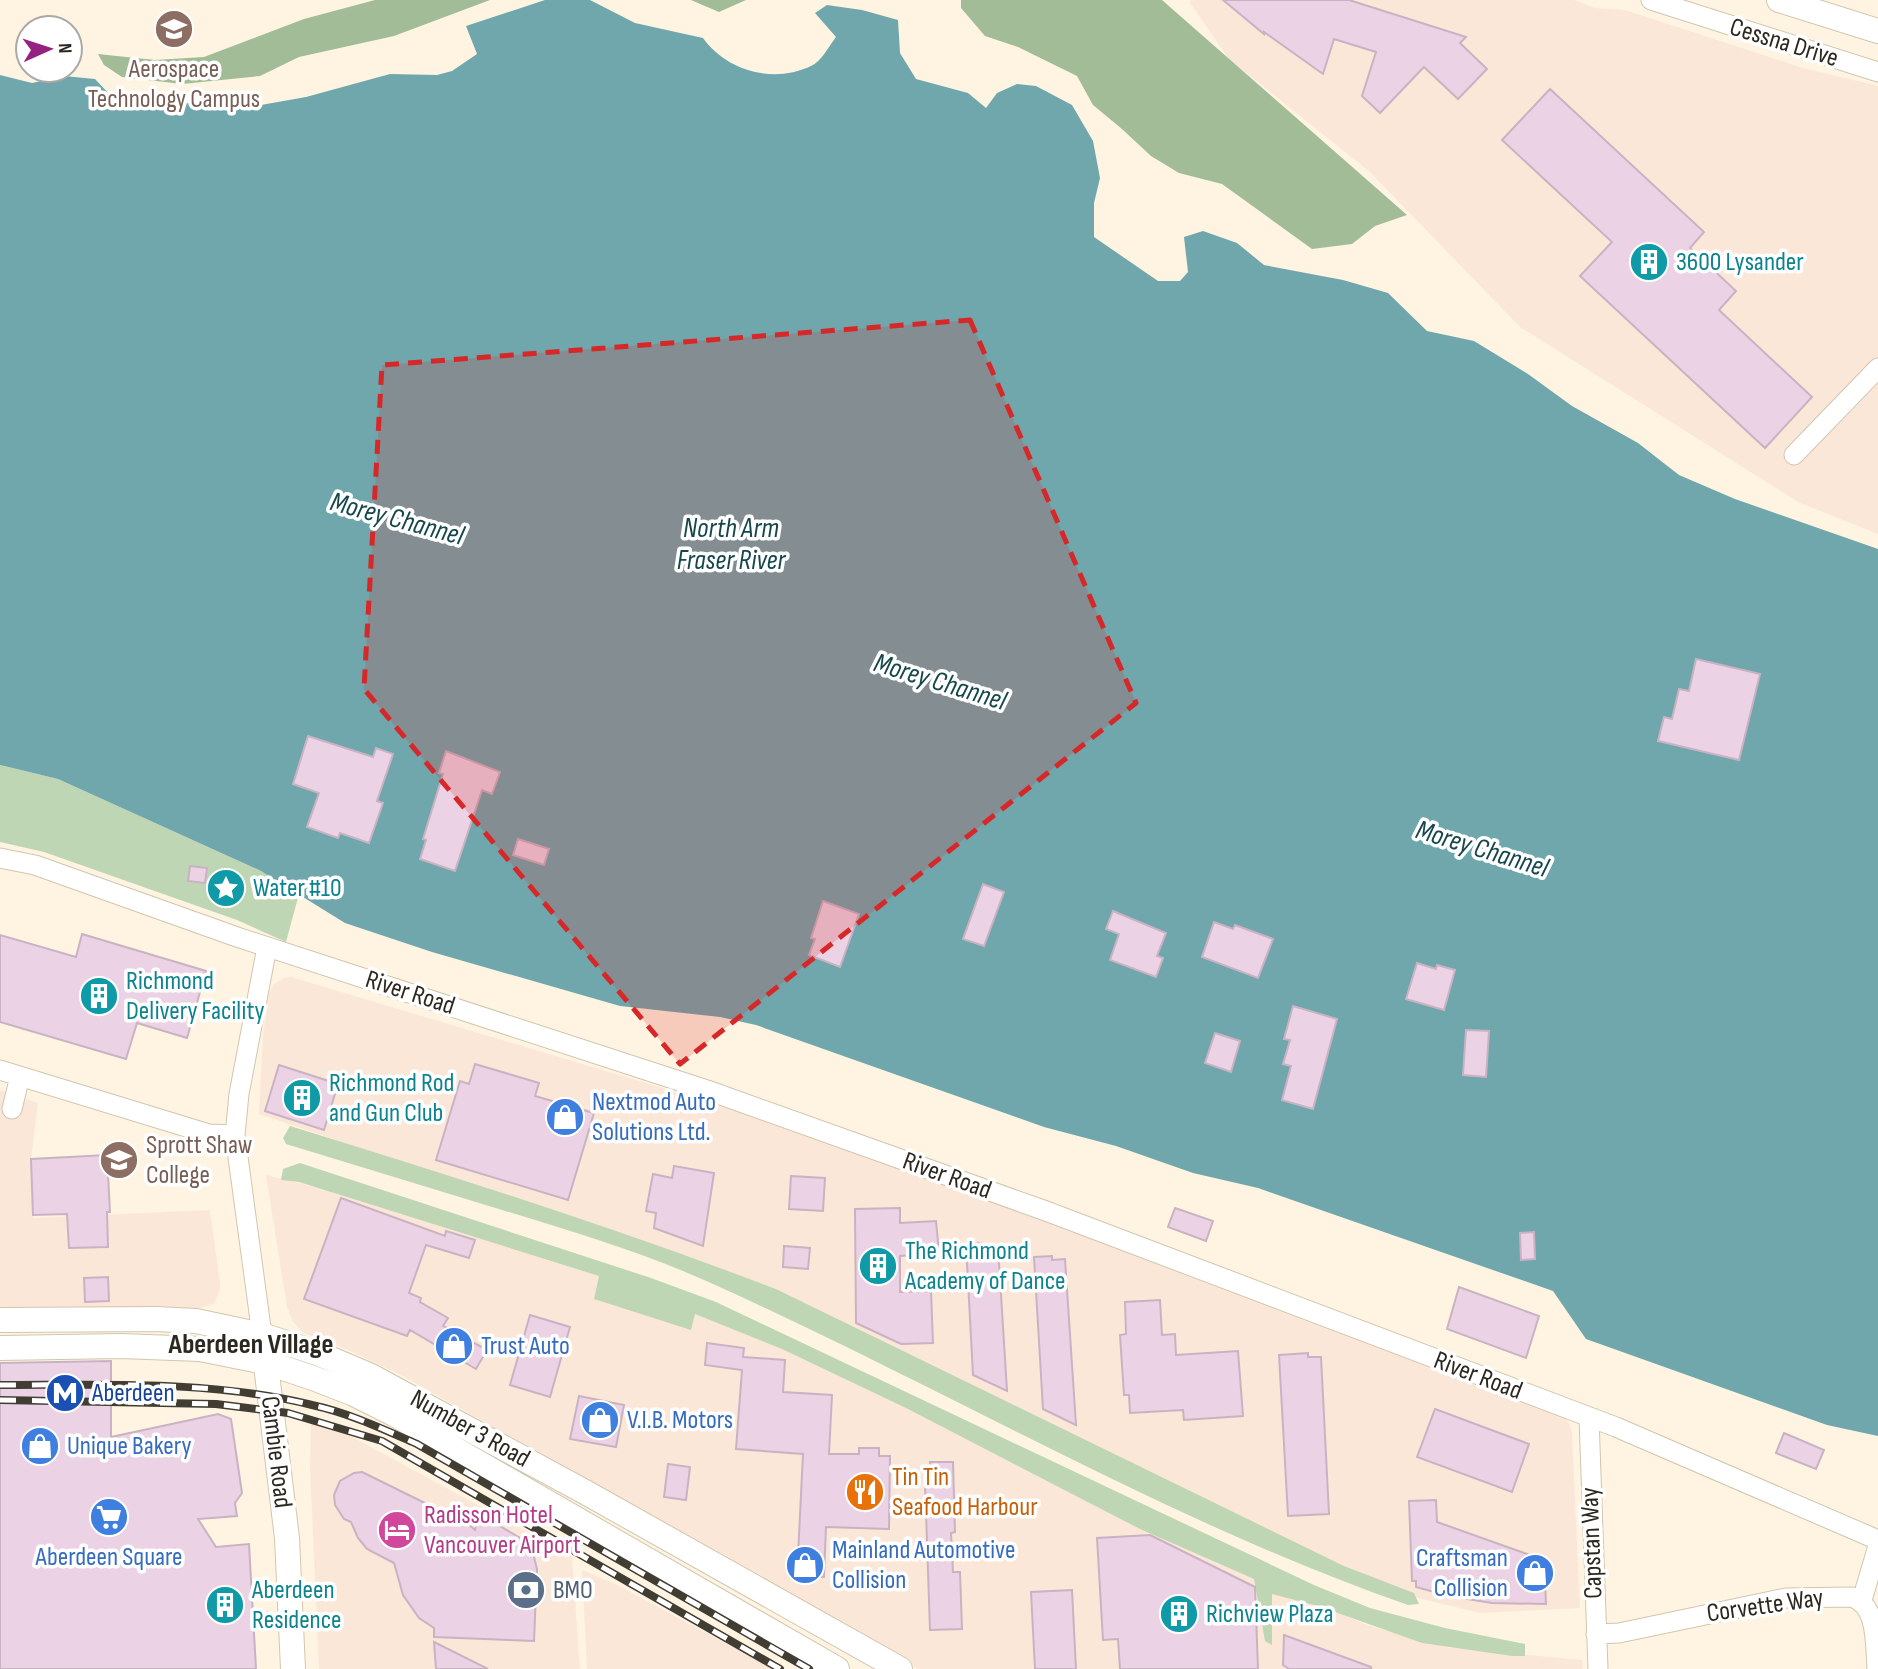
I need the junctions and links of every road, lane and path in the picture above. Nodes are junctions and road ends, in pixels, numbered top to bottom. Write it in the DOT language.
graph roads {
  1 [pos="1651,0"];
  2 [pos="1779,0"];
  3 [pos="1878,31"];
  4 [pos="1878,72"];
  5 [pos="1878,368"];
  6 [pos="1794,455"];
  7 [pos="0,858"];
  8 [pos="267,947"];
  9 [pos="0,1070"];
  10 [pos="20,1076"];
  11 [pos="12,1109"];
  12 [pos="235,1135"];
  13 [pos="0,1320"];
  14 [pos="262,1335"];
  15 [pos="0,1348"];
  16 [pos="265,1362"];
  17 [pos="1589,1418"];
  18 [pos="1878,1540"];
  19 [pos="1878,1546"];
  20 [pos="1862,1600"];
  21 [pos="1596,1634"];
  22 [pos="859,1659"];
  23 [pos="293,1669"];
  24 [pos="836,1669"];
  25 [pos="900,1669"];
  26 [pos="1598,1669"];
  27 [pos="1877,1669"];
  1 -- 4 [label="street, Cessna Drive"];
  2 -- 3 [label="main road"];
  5 -- 6 [label="street"];
  7 -- 8 [label="street, River Road"];
  8 -- 12 [label="street, Cambie Road"];
  8 -- 17 [label="street, River Road"];
  9 -- 10 [label="street"];
  10 -- 11 [label="street"];
  10 -- 12 [label="street"];
  12 -- 14 [label="street, Cambie Road"];
  13 -- 14 [label="main road, Number 3 Road"];
  14 -- 16 [label="main road, Cambie Road"];
  14 -- 22 [label="main road, Number 3 Road"];
  15 -- 16 [label="main road, Number 3 Road"];
  16 -- 23 [label="main road, Cambie Road"];
  16 -- 24 [label="main road, Number 3 Road"];
  17 -- 18 [label="street, River Road"];
  17 -- 21 [label="street, Capstan Way"];
  19 -- 20 [label="street"];
  20 -- 21 [label="street, Corvette Way"];
  20 -- 27 [label="street, Corvette Way"];
  21 -- 26 [label="street, Capstan Way"];
  22 -- 25 [label="main road, Number 3 Road"];
}
